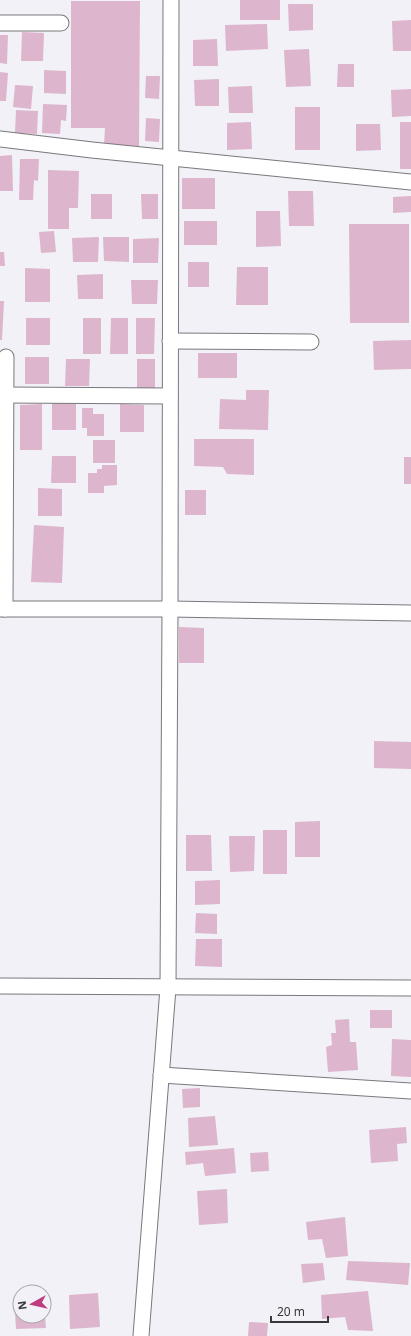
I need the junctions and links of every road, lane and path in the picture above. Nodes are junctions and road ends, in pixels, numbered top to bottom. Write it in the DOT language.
graph roads {
  1 [pos="170,0"];
  2 [pos="0,23"];
  3 [pos="61,23"];
  4 [pos="0,139"];
  5 [pos="169,157"];
  6 [pos="411,182"];
  7 [pos="170,341"];
  8 [pos="311,342"];
  9 [pos="6,356"];
  10 [pos="5,395"];
  11 [pos="170,396"];
  12 [pos="2,609"];
  13 [pos="170,609"];
  14 [pos="411,613"];
  15 [pos="0,986"];
  16 [pos="168,988"];
  17 [pos="411,988"];
  18 [pos="161,1075"];
  19 [pos="411,1091"];
  20 [pos="142,1336"];
  1 -- 5 [label="street"];
  2 -- 3 [label="street"];
  4 -- 5 [label="street"];
  5 -- 6 [label="street"];
  5 -- 7 [label="street"];
  7 -- 8 [label="street"];
  7 -- 11 [label="street"];
  9 -- 10 [label="street"];
  10 -- 11 [label="street"];
  10 -- 12 [label="street"];
  11 -- 13 [label="street"];
  12 -- 13 [label="street"];
  13 -- 14 [label="street"];
  13 -- 16 [label="street"];
  15 -- 16 [label="street"];
  16 -- 17 [label="street"];
  16 -- 18 [label="street"];
  18 -- 19 [label="street"];
  18 -- 20 [label="street"];
}
